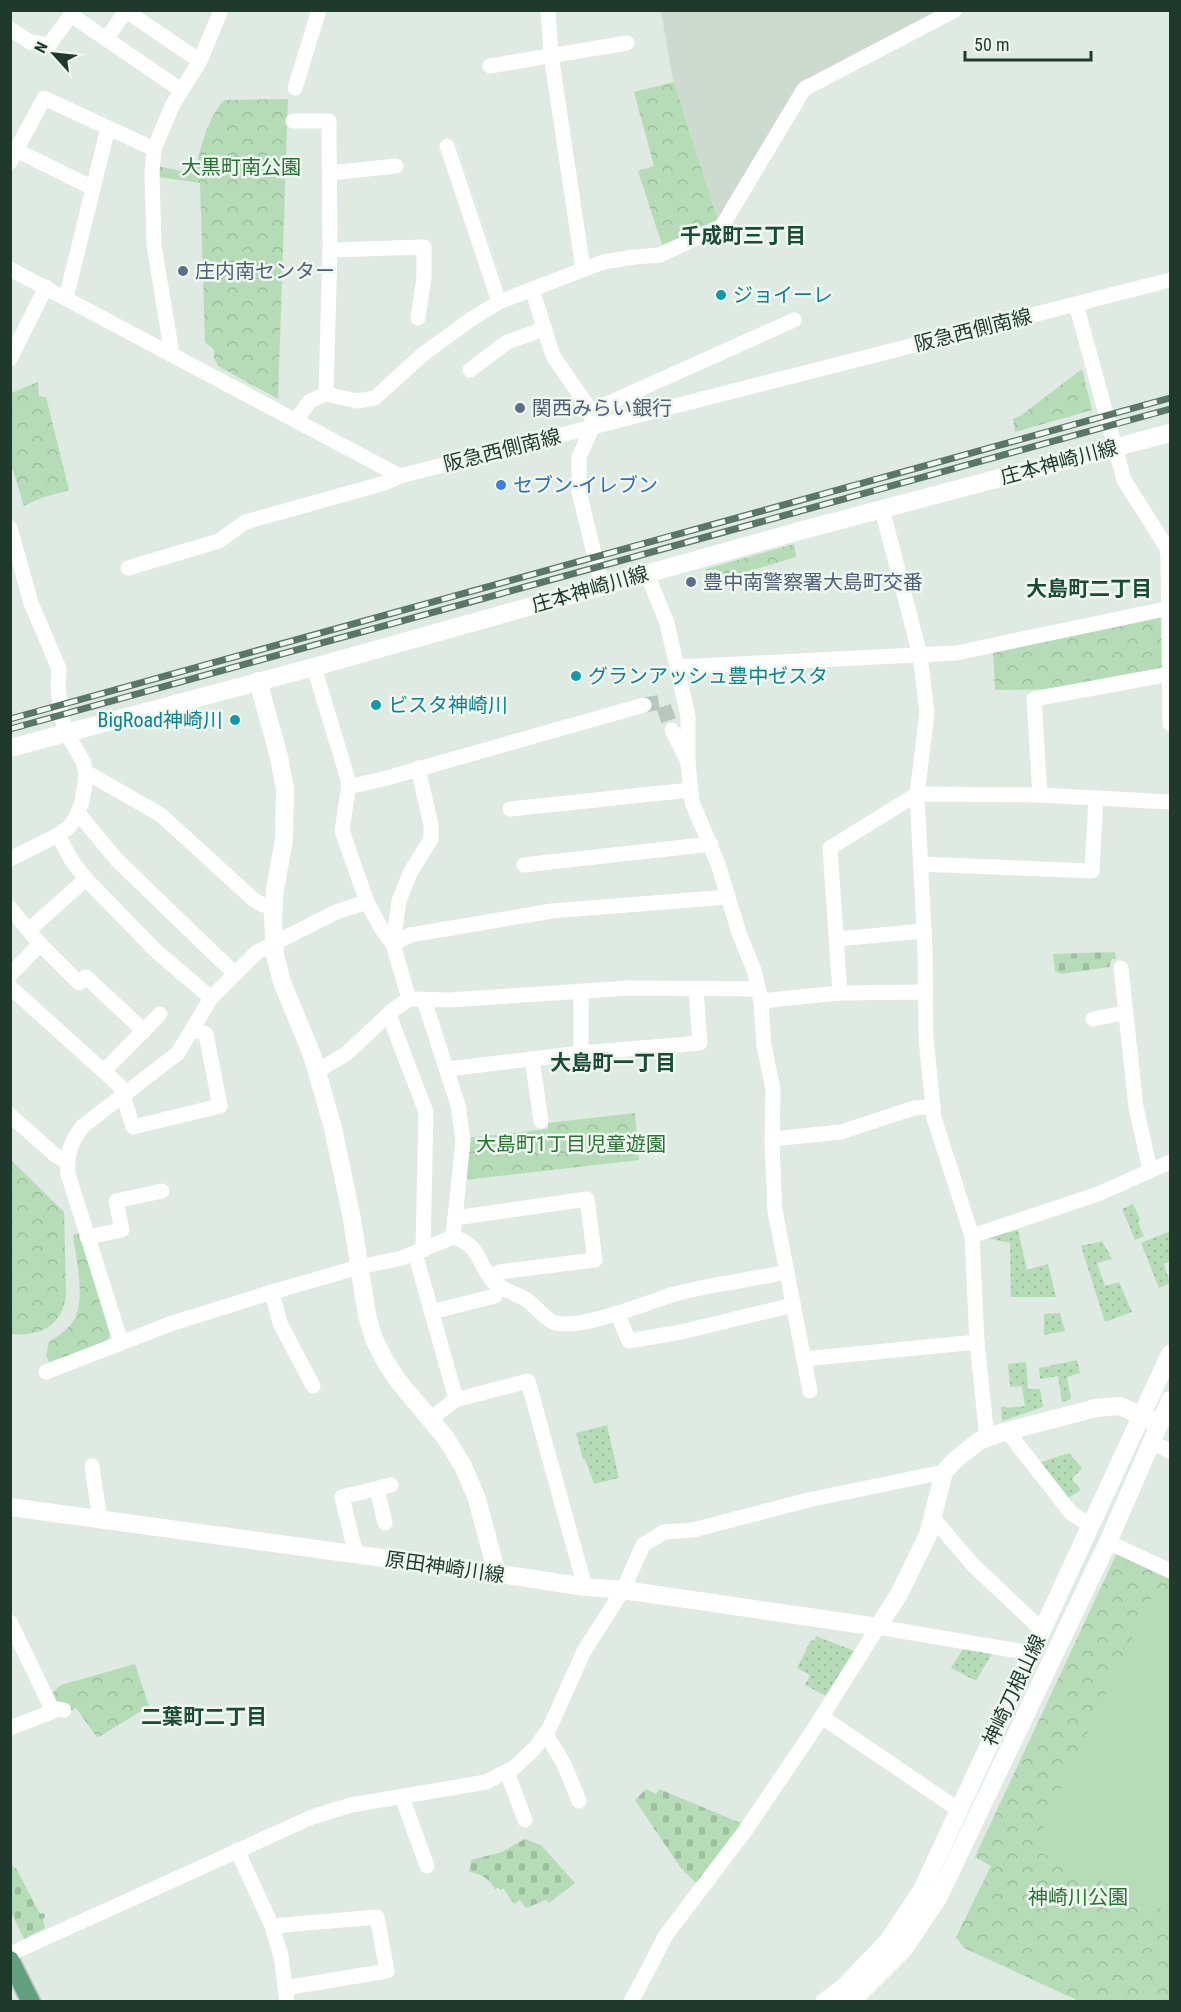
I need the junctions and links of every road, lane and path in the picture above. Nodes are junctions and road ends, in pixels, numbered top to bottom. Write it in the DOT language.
graph roads {
  1 [pos="221,10"];
  2 [pos="319,10"];
  3 [pos="548,10"];
  4 [pos="955,10"];
  5 [pos="10,29"];
  6 [pos="106,39"];
  7 [pos="627,43"];
  8 [pos="551,55"];
  9 [pos="200,61"];
  10 [pos="490,66"];
  11 [pos="295,88"];
  12 [pos="181,90"];
  13 [pos="293,121"];
  14 [pos="108,128"];
  15 [pos="447,146"];
  16 [pos="154,149"];
  17 [pos="12,153"];
  18 [pos="396,166"];
  19 [pos="330,173"];
  20 [pos="93,188"];
  21 [pos="330,250"];
  22 [pos="10,268"];
  23 [pos="583,269"];
  24 [pos="1170,280"];
  25 [pos="46,287"];
  26 [pos="532,290"];
  27 [pos="66,298"];
  28 [pos="499,302"];
  29 [pos="1076,304"];
  30 [pos="418,318"];
  31 [pos="794,320"];
  32 [pos="544,329"];
  33 [pos="172,354"];
  34 [pos="10,359"];
  35 [pos="470,370"];
  36 [pos="326,394"];
  37 [pos="591,411"];
  38 [pos="296,420"];
  39 [pos="592,428"];
  40 [pos="1170,433"];
  41 [pos="1115,447"];
  42 [pos="400,476"];
  43 [pos="882,509"];
  44 [pos="10,528"];
  45 [pos="1169,557"];
  46 [pos="14,558"];
  47 [pos="128,568"];
  48 [pos="647,573"];
  49 [pos="602,586"];
  50 [pos="1170,608"];
  51 [pos="920,655"];
  52 [pos="314,667"];
  53 [pos="678,667"];
  54 [pos="1170,674"];
  55 [pos="258,681"];
  56 [pos="644,705"];
  57 [pos="1170,724"];
  58 [pos="672,730"];
  59 [pos="66,732"];
  60 [pos="10,748"];
  61 [pos="688,763"];
  62 [pos="418,768"];
  63 [pos="86,772"];
  64 [pos="348,787"];
  65 [pos="690,790"];
  66 [pos="917,794"];
  67 [pos="1040,795"];
  68 [pos="1096,798"];
  69 [pos="1170,802"];
  70 [pos="510,809"];
  71 [pos="78,813"];
  72 [pos="58,835"];
  73 [pos="711,844"];
  74 [pos="10,859"];
  75 [pos="920,864"];
  76 [pos="524,865"];
  77 [pos="86,879"];
  78 [pos="728,897"];
  79 [pos="367,902"];
  80 [pos="273,906"];
  81 [pos="10,908"];
  82 [pos="30,929"];
  83 [pos="924,931"];
  84 [pos="837,939"];
  85 [pos="274,943"];
  86 [pos="40,944"];
  87 [pos="393,944"];
  88 [pos="1121,968"];
  89 [pos="235,974"];
  90 [pos="10,975"];
  91 [pos="10,987"];
  92 [pos="696,989"];
  93 [pos="581,992"];
  94 [pos="926,992"];
  95 [pos="840,993"];
  96 [pos="760,995"];
  97 [pos="211,998"];
  98 [pos="417,1000"];
  99 [pos="1124,1013"];
  100 [pos="160,1014"];
  101 [pos="388,1015"];
  102 [pos="1093,1019"];
  103 [pos="192,1029"];
  104 [pos="144,1031"];
  105 [pos="581,1053"];
  106 [pos="532,1059"];
  107 [pos="447,1069"];
  108 [pos="104,1071"];
  109 [pos="317,1071"];
  110 [pos="124,1094"];
  111 [pos="933,1107"];
  112 [pos="10,1115"];
  113 [pos="541,1121"];
  114 [pos="772,1139"];
  115 [pos="68,1161"];
  116 [pos="1170,1162"];
  117 [pos="1150,1170"];
  118 [pos="162,1191"];
  119 [pos="456,1218"];
  120 [pos="972,1236"];
  121 [pos="87,1237"];
  122 [pos="453,1237"];
  123 [pos="419,1252"];
  124 [pos="359,1267"];
  125 [pos="787,1272"];
  126 [pos="490,1277"];
  127 [pos="272,1292"];
  128 [pos="495,1296"];
  129 [pos="793,1305"];
  130 [pos="431,1312"];
  131 [pos="617,1314"];
  132 [pos="121,1342"];
  133 [pos="977,1342"];
  134 [pos="1170,1354"];
  135 [pos="804,1359"];
  136 [pos="46,1372"];
  137 [pos="313,1386"];
  138 [pos="810,1391"];
  139 [pos="456,1399"];
  140 [pos="1170,1400"];
  141 [pos="1142,1416"];
  142 [pos="430,1419"];
  143 [pos="1159,1424"];
  144 [pos="1007,1431"];
  145 [pos="987,1437"];
  146 [pos="1153,1443"];
  147 [pos="1170,1451"];
  148 [pos="92,1466"];
  149 [pos="944,1472"];
  150 [pos="10,1508"];
  151 [pos="933,1518"];
  152 [pos="100,1520"];
  153 [pos="385,1523"];
  154 [pos="1090,1525"];
  155 [pos="1108,1542"];
  156 [pos="356,1555"];
  157 [pos="1170,1570"];
  158 [pos="497,1574"];
  159 [pos="585,1587"];
  160 [pos="623,1590"];
  161 [pos="10,1622"];
  162 [pos="878,1627"];
  163 [pos="1042,1630"];
  164 [pos="1030,1653"];
  165 [pos="822,1717"];
  166 [pos="10,1728"];
  167 [pos="546,1734"];
  168 [pos="507,1772"];
  169 [pos="402,1797"];
  170 [pos="579,1801"];
  171 [pos="959,1810"];
  172 [pos="525,1820"];
  173 [pos="237,1850"];
  174 [pos="427,1866"];
  175 [pos="272,1926"];
  176 [pos="10,1954"];
  177 [pos="10,1959"];
  178 [pos="286,1994"];
  179 [pos="31,2001"];
  180 [pos="631,2001"];
  181 [pos="824,2001"];
  182 [pos="851,2001"];
  1 -- 9 [label="street"];
  2 -- 11 [label="street"];
  3 -- 8 [label="street"];
  4 -- 23 [label="street"];
  5 -- 6 [label="street"];
  6 -- 9 [label="street"];
  6 -- 12 [label="street"];
  7 -- 8 [label="street"];
  8 -- 10 [label="street"];
  8 -- 23 [label="street"];
  9 -- 12 [label="street"];
  12 -- 16 [label="street"];
  13 -- 19 [label="street"];
  14 -- 16 [label="street"];
  14 -- 17 [label="street"];
  14 -- 20 [label="street"];
  15 -- 28 [label="street"];
  16 -- 33 [label="street"];
  17 -- 20 [label="street"];
  18 -- 19 [label="street"];
  19 -- 21 [label="street"];
  20 -- 27 [label="street"];
  21 -- 30 [label="street"];
  21 -- 36 [label="street"];
  22 -- 25 [label="street"];
  23 -- 26 [label="street"];
  24 -- 29 [label="street, 阪急西側南線"];
  25 -- 27 [label="street"];
  25 -- 34 [label="street"];
  26 -- 28 [label="street"];
  26 -- 32 [label="street"];
  27 -- 33 [label="street"];
  28 -- 36 [label="street"];
  29 -- 39 [label="street, 阪急西側南線"];
  29 -- 41 [label="street"];
  31 -- 37 [label="street"];
  32 -- 35 [label="street"];
  32 -- 37 [label="street"];
  33 -- 38 [label="street"];
  36 -- 38 [label="street"];
  37 -- 39 [label="street"];
  38 -- 42 [label="street"];
  39 -- 42 [label="street, 阪急西側南線"];
  39 -- 49 [label="street"];
  40 -- 41 [label="street, 庄本神崎川線"];
  41 -- 43 [label="street, 庄本神崎川線"];
  41 -- 45 [label="street"];
  42 -- 47 [label="street, 阪急西側南線"];
  43 -- 48 [label="street, 庄本神崎川線"];
  43 -- 51 [label="street"];
  44 -- 46 [label="street"];
  45 -- 50 [label="street"];
  46 -- 59 [label="street"];
  48 -- 49 [label="street, 庄本神崎川線"];
  48 -- 53 [label="street"];
  49 -- 52 [label="street, 庄本神崎川線"];
  50 -- 51 [label="street"];
  50 -- 54 [label="street"];
  51 -- 53 [label="street"];
  51 -- 66 [label="street"];
  52 -- 55 [label="street, 庄本神崎川線"];
  52 -- 64 [label="street"];
  53 -- 61 [label="street"];
  54 -- 57 [label="street"];
  54 -- 67 [label="street"];
  55 -- 59 [label="street, 庄本神崎川線"];
  55 -- 80 [label="street"];
  56 -- 62 [label="street"];
  58 -- 61 [label="street"];
  59 -- 60 [label="street, 庄本神崎川線"];
  59 -- 63 [label="street"];
  61 -- 65 [label="street"];
  62 -- 64 [label="street"];
  62 -- 87 [label="street"];
  63 -- 71 [label="street"];
  63 -- 80 [label="street"];
  64 -- 79 [label="street"];
  65 -- 70 [label="street"];
  65 -- 73 [label="street"];
  66 -- 67 [label="street"];
  66 -- 75 [label="street"];
  66 -- 84 [label="street"];
  67 -- 68 [label="street"];
  68 -- 69 [label="street"];
  68 -- 75 [label="street"];
  71 -- 72 [label="street"];
  71 -- 89 [label="street"];
  72 -- 74 [label="street"];
  72 -- 77 [label="street"];
  73 -- 76 [label="street"];
  73 -- 78 [label="street"];
  75 -- 83 [label="street"];
  77 -- 82 [label="street"];
  77 -- 97 [label="street"];
  78 -- 87 [label="street"];
  78 -- 96 [label="street"];
  79 -- 85 [label="street"];
  79 -- 87 [label="street"];
  80 -- 85 [label="street"];
  81 -- 82 [label="street"];
  82 -- 86 [label="street"];
  83 -- 84 [label="street"];
  83 -- 94 [label="street"];
  84 -- 95 [label="street"];
  85 -- 89 [label="street"];
  85 -- 109 [label="street"];
  86 -- 90 [label="street"];
  86 -- 104 [label="street"];
  87 -- 98 [label="street"];
  88 -- 99 [label="street"];
  89 -- 97 [label="street"];
  91 -- 108 [label="street"];
  92 -- 93 [label="street"];
  92 -- 96 [label="street"];
  92 -- 105 [label="street"];
  93 -- 98 [label="street"];
  93 -- 105 [label="street"];
  94 -- 95 [label="street"];
  94 -- 111 [label="street"];
  95 -- 96 [label="street"];
  96 -- 114 [label="street"];
  97 -- 103 [label="street"];
  98 -- 101 [label="street"];
  98 -- 107 [label="street"];
  99 -- 102 [label="street"];
  99 -- 117 [label="street"];
  100 -- 104 [label="street"];
  101 -- 109 [label="street"];
  101 -- 123 [label="street"];
  103 -- 110 [label="street"];
  103 -- 110 [label="street"];
  104 -- 108 [label="street"];
  105 -- 106 [label="street"];
  106 -- 107 [label="street"];
  106 -- 113 [label="street"];
  107 -- 119 [label="street"];
  108 -- 110 [label="street"];
  109 -- 124 [label="street"];
  110 -- 115 [label="street"];
  111 -- 114 [label="street"];
  111 -- 120 [label="street"];
  112 -- 115 [label="street"];
  114 -- 125 [label="street"];
  115 -- 121 [label="street"];
  116 -- 117 [label="street"];
  117 -- 120 [label="street"];
  118 -- 121 [label="street"];
  119 -- 122 [label="street"];
  119 -- 126 [label="street"];
  120 -- 133 [label="street"];
  121 -- 132 [label="street"];
  122 -- 123 [label="street"];
  122 -- 126 [label="street"];
  123 -- 124 [label="street"];
  123 -- 130 [label="street"];
  124 -- 127 [label="street"];
  124 -- 142 [label="street"];
  125 -- 129 [label="street"];
  125 -- 131 [label="street"];
  126 -- 131 [label="street"];
  127 -- 132 [label="street"];
  127 -- 137 [label="street"];
  128 -- 130 [label="street"];
  129 -- 131 [label="street"];
  129 -- 135 [label="street"];
  130 -- 139 [label="street"];
  132 -- 136 [label="street"];
  133 -- 135 [label="street"];
  133 -- 145 [label="street"];
  134 -- 141 [label="street, 神崎刀根山線"];
  135 -- 138 [label="street"];
  139 -- 142 [label="street"];
  139 -- 159 [label="street"];
  140 -- 143 [label="street, 神崎刀根山線"];
  141 -- 143 [label="street"];
  141 -- 144 [label="street"];
  141 -- 154 [label="street, 神崎刀根山線"];
  142 -- 158 [label="street"];
  143 -- 146 [label="street, 神崎刀根山線"];
  144 -- 145 [label="street"];
  144 -- 154 [label="street"];
  145 -- 149 [label="street"];
  146 -- 147 [label="street"];
  146 -- 155 [label="street, 神崎刀根山線"];
  148 -- 152 [label="street"];
  149 -- 151 [label="street"];
  149 -- 160 [label="street"];
  150 -- 152 [label="street, 原田神崎川線"];
  151 -- 162 [label="street"];
  151 -- 163 [label="street"];
  152 -- 156 [label="street, 原田神崎川線"];
  153 -- 156 [label="street"];
  154 -- 163 [label="street, 神崎刀根山線"];
  155 -- 157 [label="street"];
  155 -- 182 [label="street, 神崎刀根山線"];
  156 -- 158 [label="street, 原田神崎川線"];
  158 -- 159 [label="street, 原田神崎川線"];
  159 -- 160 [label="street, 原田神崎川線"];
  160 -- 162 [label="street, 原田神崎川線"];
  160 -- 167 [label="street"];
  161 -- 166 [label="street"];
  162 -- 164 [label="street"];
  162 -- 165 [label="street"];
  163 -- 164 [label="street, 神崎刀根山線"];
  164 -- 171 [label="street, 神崎刀根山線"];
  165 -- 171 [label="street"];
  165 -- 180 [label="street"];
  167 -- 168 [label="street"];
  167 -- 170 [label="street"];
  168 -- 169 [label="street"];
  168 -- 172 [label="street"];
  169 -- 173 [label="street"];
  169 -- 174 [label="street"];
  171 -- 181 [label="street, 神崎刀根山線"];
  173 -- 175 [label="street"];
  173 -- 176 [label="street"];
  175 -- 178 [label="street"];
  175 -- 178 [label="street"];
  177 -- 179 [label="main road"];
}
